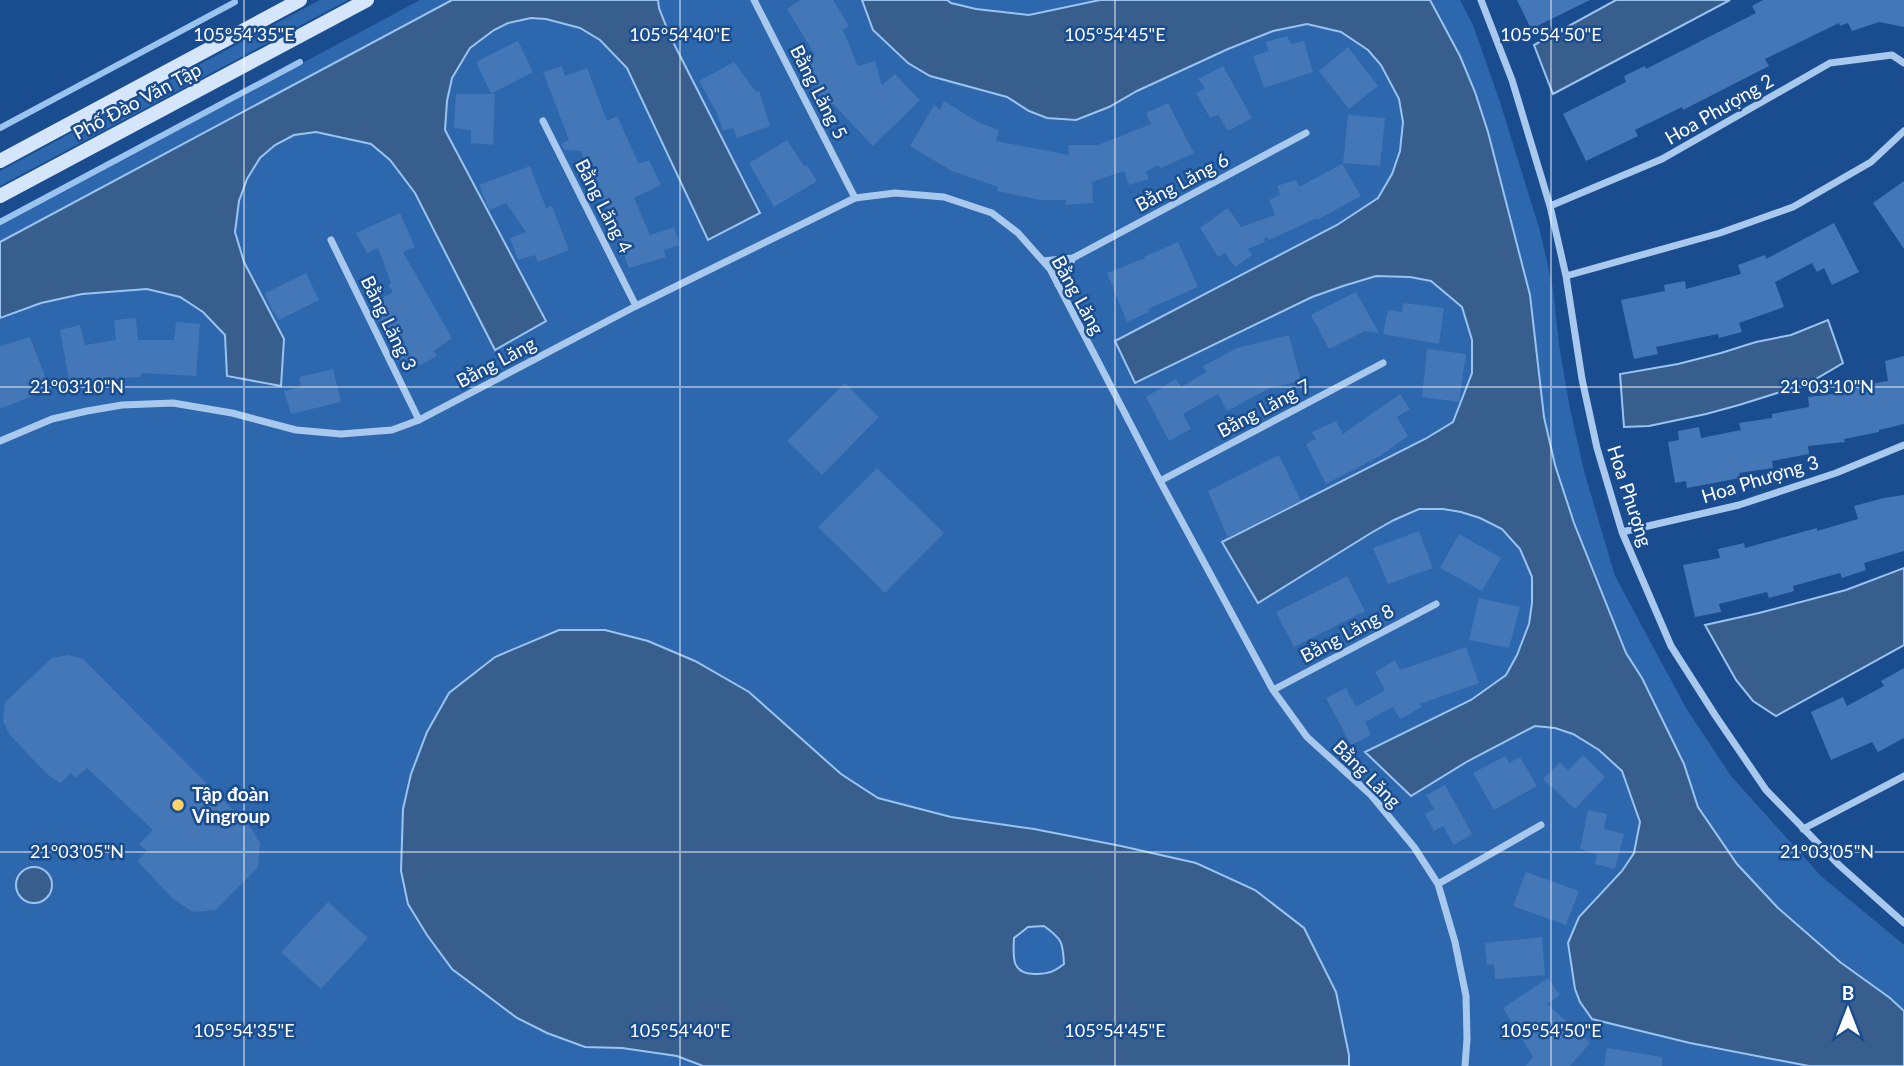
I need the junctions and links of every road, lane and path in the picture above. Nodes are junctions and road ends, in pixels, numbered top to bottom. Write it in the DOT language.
graph roads {
  1 [pos="300,0"];
  2 [pos="367,0"];
  3 [pos="754,0"];
  4 [pos="1481,0"];
  5 [pos="1904,63"];
  6 [pos="543,121"];
  7 [pos="1904,131"];
  8 [pos="1306,133"];
  9 [pos="0,161"];
  10 [pos="0,196"];
  11 [pos="855,198"];
  12 [pos="1550,206"];
  13 [pos="331,240"];
  14 [pos="1073,258"];
  15 [pos="1043,261"];
  16 [pos="1566,276"];
  17 [pos="1058,285"];
  18 [pos="636,306"];
  19 [pos="1383,363"];
  20 [pos="419,420"];
  21 [pos="0,441"];
  22 [pos="1904,445"];
  23 [pos="1160,481"];
  24 [pos="1622,532"];
  25 [pos="1436,604"];
  26 [pos="1273,690"];
  27 [pos="1904,776"];
  28 [pos="1541,825"];
  29 [pos="1803,829"];
  30 [pos="1438,884"];
  31 [pos="1904,923"];
  32 [pos="1465,1066"];
  1 -- 9 [label="main road, Phố Đào Văn Tập"];
  2 -- 10 [label="main road, Phố Đào Văn Tập"];
  3 -- 11 [label="street, Bằng Lăng 5"];
  4 -- 12 [label="street, Hoa Phượng"];
  5 -- 12 [label="street, Hoa Phượng 2"];
  6 -- 18 [label="street, Bằng Lăng 4"];
  7 -- 16 [label="street"];
  8 -- 14 [label="street, Bằng Lăng 6"];
  11 -- 15 [label="street, Bằng Lăng"];
  11 -- 18 [label="street, Bằng Lăng"];
  12 -- 16 [label="street, Hoa Phượng"];
  13 -- 20 [label="street, Bằng Lăng 3"];
  14 -- 15 [label="street"];
  14 -- 17 [label="street"];
  15 -- 17 [label="street, Bằng Lăng"];
  16 -- 24 [label="street, Hoa Phượng"];
  17 -- 23 [label="street, Bằng Lăng"];
  18 -- 20 [label="street, Bằng Lăng"];
  19 -- 23 [label="street, Bằng Lăng 7"];
  20 -- 21 [label="street, Bằng Lăng"];
  22 -- 24 [label="street, Hoa Phượng 3"];
  23 -- 26 [label="street, Bằng Lăng"];
  24 -- 29 [label="street, Hoa Phượng"];
  25 -- 26 [label="street, Bằng Lăng 8"];
  26 -- 30 [label="street, Bằng Lăng"];
  27 -- 29 [label="street"];
  28 -- 30 [label="street"];
  29 -- 31 [label="street, Hoa Phượng"];
  30 -- 32 [label="street, Bằng Lăng"];
}
